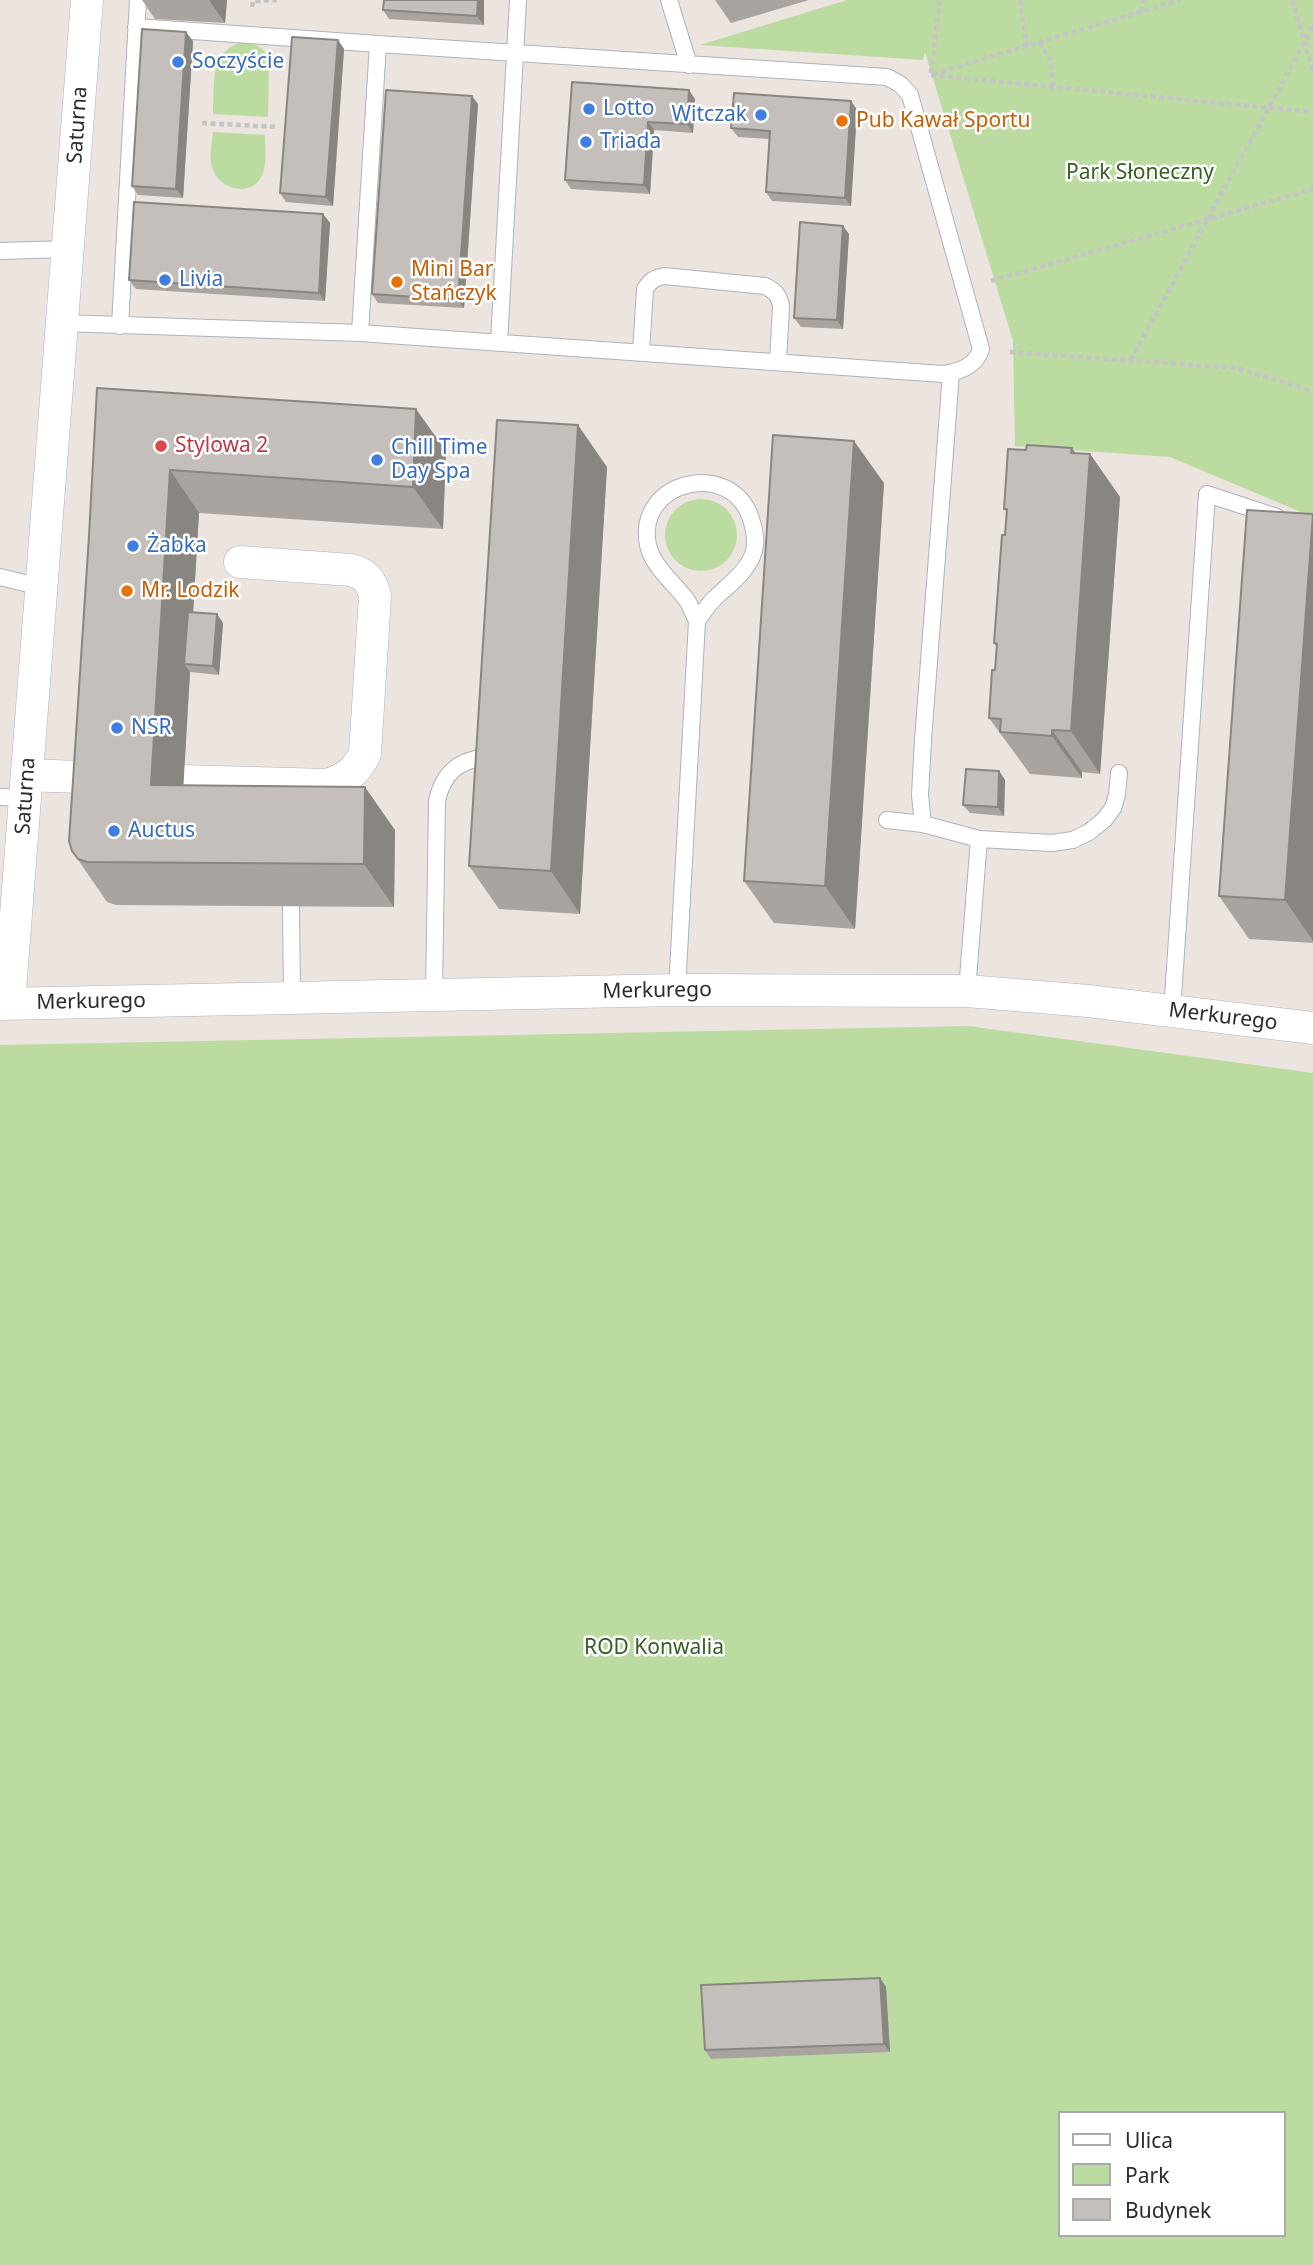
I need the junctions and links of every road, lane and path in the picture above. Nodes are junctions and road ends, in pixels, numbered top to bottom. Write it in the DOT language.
graph roads {
  1 [pos="88,0"];
  2 [pos="138,0"];
  3 [pos="518,0"];
  4 [pos="669,0"];
  5 [pos="940,0"];
  6 [pos="1020,0"];
  7 [pos="1143,0"];
  8 [pos="1180,0"];
  9 [pos="1292,0"];
  10 [pos="1141,12"];
  11 [pos="1313,26"];
  12 [pos="136,27"];
  13 [pos="1039,42"];
  14 [pos="1305,42"];
  15 [pos="378,44"];
  16 [pos="1027,46"];
  17 [pos="514,54"];
  18 [pos="689,65"];
  19 [pos="1313,71"];
  20 [pos="930,74"];
  21 [pos="1053,86"];
  22 [pos="1268,108"];
  23 [pos="1313,112"];
  24 [pos="202,123"];
  25 [pos="278,127"];
  26 [pos="1313,189"];
  27 [pos="1208,219"];
  28 [pos="68,249"];
  29 [pos="0,251"];
  30 [pos="986,282"];
  31 [pos="62,323"];
  32 [pos="120,326"];
  33 [pos="360,333"];
  34 [pos="499,342"];
  35 [pos="640,352"];
  36 [pos="1006,352"];
  37 [pos="1131,360"];
  38 [pos="778,362"];
  39 [pos="951,373"];
  40 [pos="1313,391"];
  41 [pos="1289,521"];
  42 [pos="240,562"];
  43 [pos="0,577"];
  44 [pos="41,587"];
  45 [pos="697,621"];
  46 [pos="508,757"];
  47 [pos="1119,774"];
  48 [pos="106,778"];
  49 [pos="183,781"];
  50 [pos="18,790"];
  51 [pos="887,820"];
  52 [pos="923,824"];
  53 [pos="979,839"];
  54 [pos="291,906"];
  55 [pos="677,990"];
  56 [pos="967,991"];
  57 [pos="434,994"];
  58 [pos="292,997"];
  59 [pos="4,1004"];
  60 [pos="1172,1012"];
  61 [pos="1313,1028"];
  1 -- 28 [label="street, Saturna"];
  2 -- 12 [label="lane"];
  3 -- 17 [label="lane"];
  4 -- 18 [label="lane"];
  5 -- 20 [label="path"];
  6 -- 16 [label="path"];
  7 -- 10 [label="path"];
  8 -- 10 [label="path"];
  9 -- 14 [label="path"];
  10 -- 13 [label="path"];
  11 -- 14 [label="path"];
  12 -- 15 [label="lane"];
  12 -- 32 [label="lane"];
  13 -- 16 [label="path"];
  13 -- 21 [label="path"];
  14 -- 19 [label="path"];
  14 -- 22 [label="path"];
  15 -- 17 [label="lane"];
  15 -- 33 [label="lane"];
  16 -- 20 [label="path"];
  17 -- 18 [label="lane"];
  17 -- 34 [label="lane"];
  18 -- 39 [label="lane"];
  20 -- 21 [label="path"];
  21 -- 22 [label="path"];
  22 -- 23 [label="path"];
  22 -- 27 [label="path"];
  24 -- 25 [label="path"];
  26 -- 27 [label="path"];
  27 -- 30 [label="path"];
  27 -- 37 [label="path"];
  28 -- 29 [label="lane"];
  28 -- 31 [label="street, Saturna"];
  31 -- 32 [label="lane"];
  31 -- 44 [label="street, Saturna"];
  32 -- 33 [label="lane"];
  33 -- 34 [label="lane"];
  34 -- 35 [label="lane"];
  35 -- 38 [label="lane"];
  35 -- 38 [label="lane"];
  36 -- 37 [label="path"];
  37 -- 40 [label="path"];
  38 -- 39 [label="lane"];
  39 -- 52 [label="lane"];
  41 -- 60 [label="lane"];
  42 -- 49 [label="street"];
  43 -- 44 [label="lane"];
  44 -- 50 [label="street, Saturna"];
  45 -- 45 [label="lane"];
  45 -- 55 [label="lane"];
  46 -- 57 [label="lane"];
  47 -- 53 [label="lane"];
  48 -- 50 [label="street"];
  50 -- 59 [label="street, Saturna"];
  51 -- 52 [label="lane"];
  52 -- 53 [label="lane"];
  53 -- 56 [label="lane"];
  54 -- 58 [label="lane"];
  55 -- 56 [label="street, Merkurego"];
  55 -- 57 [label="street, Merkurego"];
  56 -- 60 [label="street, Merkurego"];
  57 -- 58 [label="street, Merkurego"];
  58 -- 59 [label="street, Merkurego"];
  60 -- 61 [label="street, Merkurego"];
}
